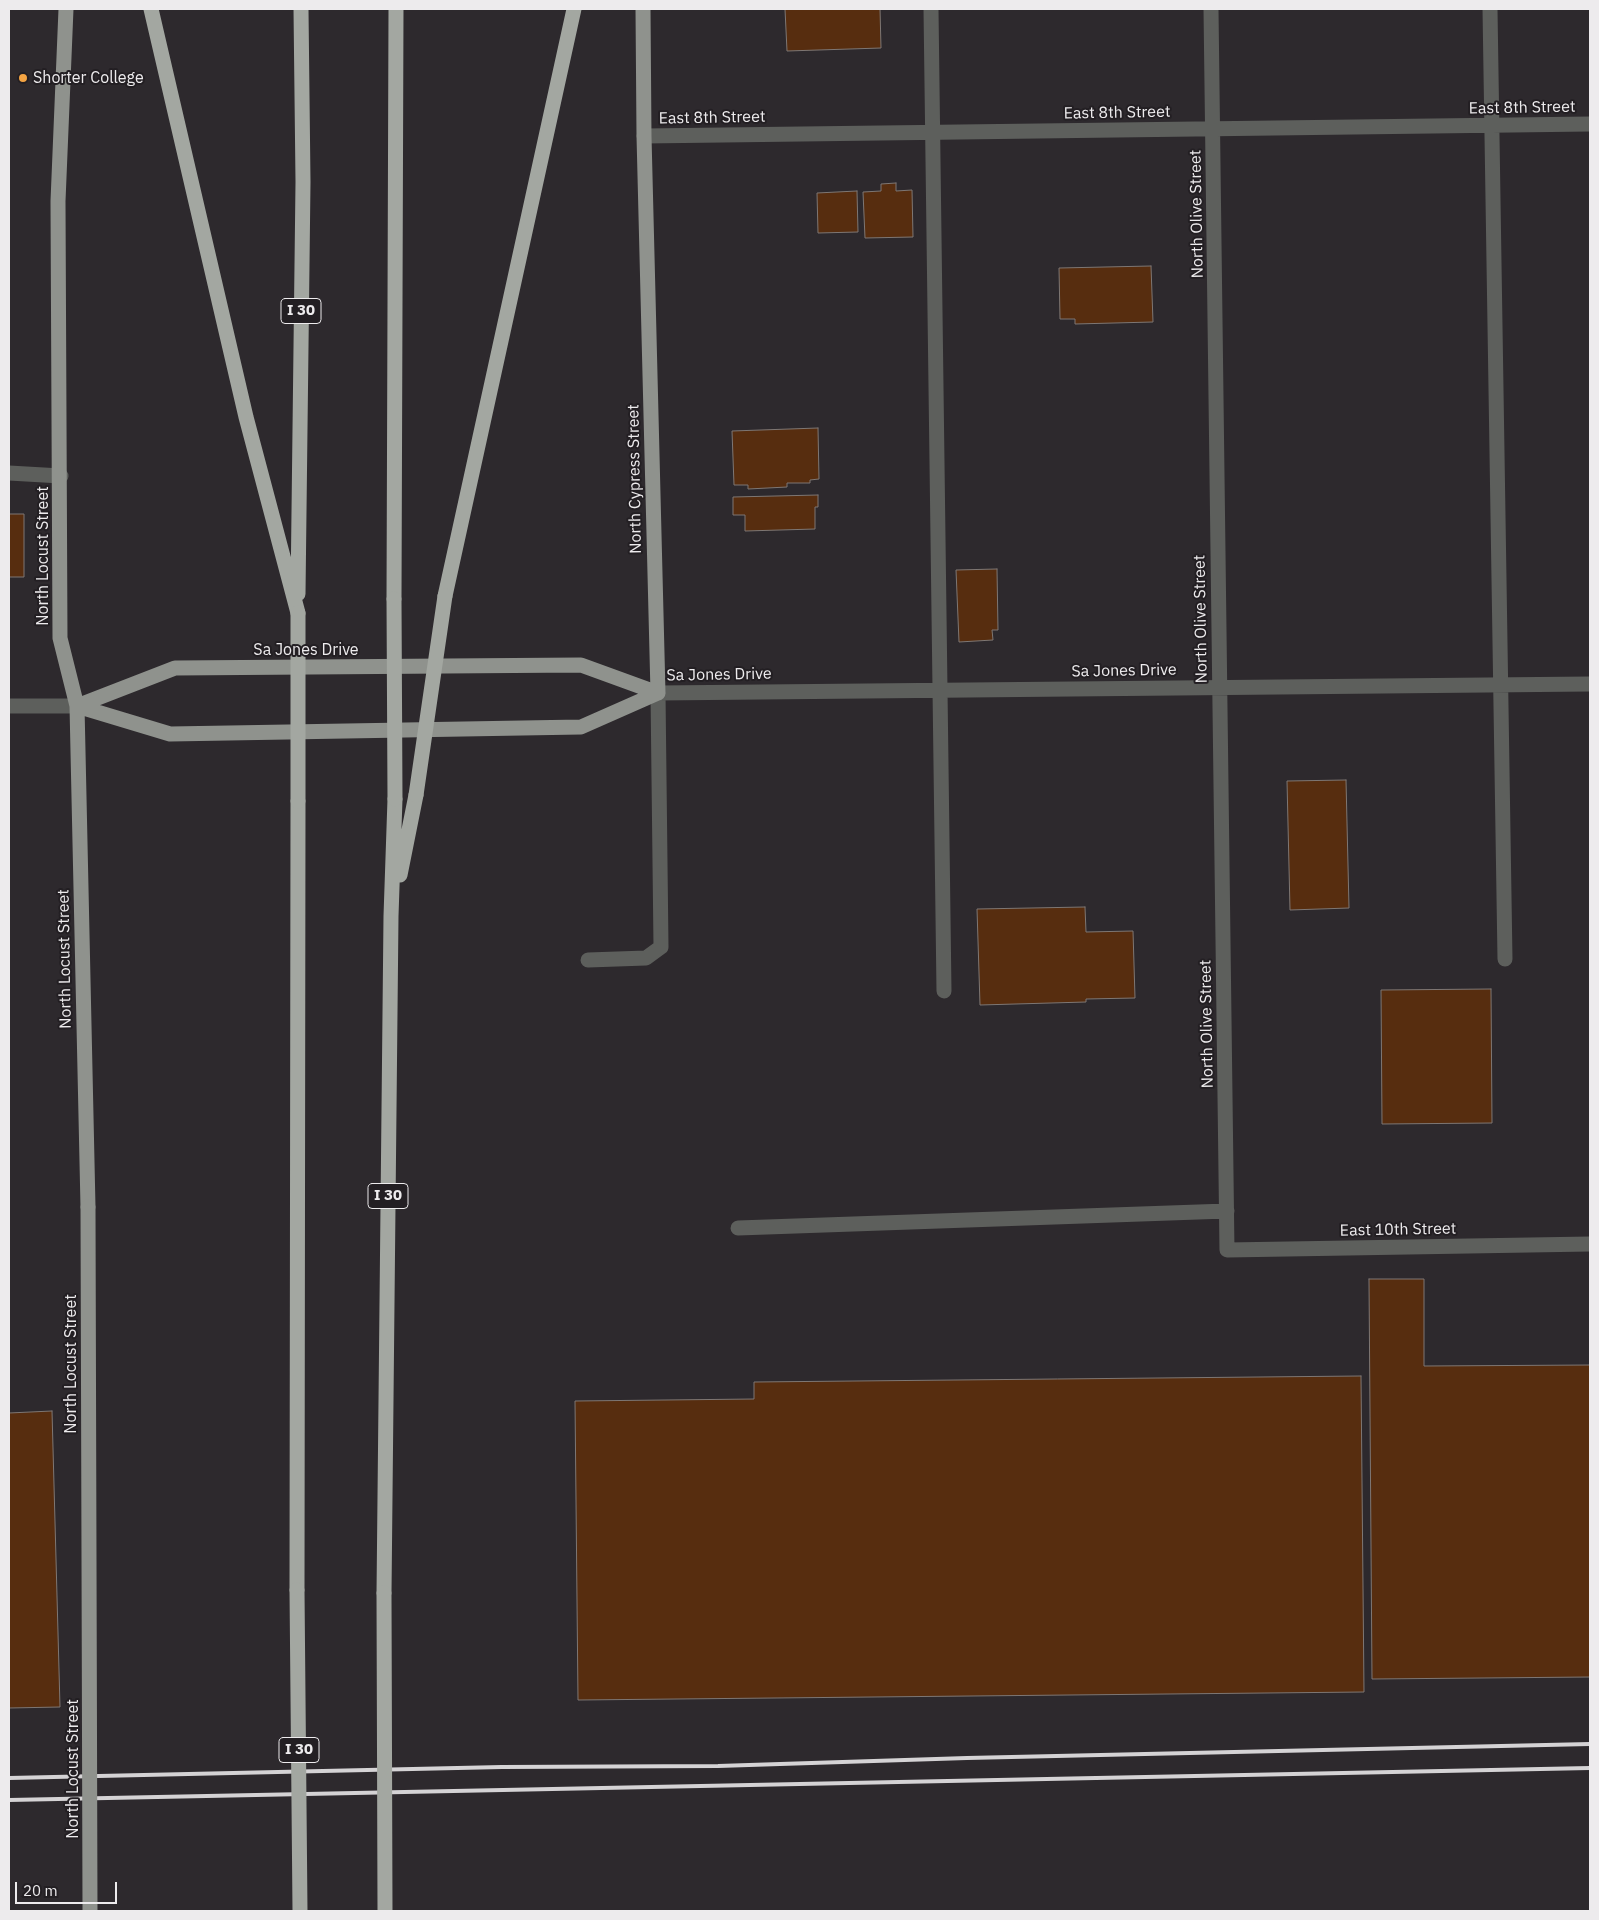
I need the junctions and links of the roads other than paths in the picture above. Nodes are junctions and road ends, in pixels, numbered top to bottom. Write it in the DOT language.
graph roads {
  1 [pos="66,9"];
  2 [pos="151,9"];
  3 [pos="301,9"];
  4 [pos="396,9"];
  5 [pos="574,9"];
  6 [pos="643,9"];
  7 [pos="930,9"];
  8 [pos="1212,9"];
  9 [pos="1490,9"];
  10 [pos="1590,124"];
  11 [pos="1492,125"];
  12 [pos="1214,130"];
  13 [pos="932,132"];
  14 [pos="644,136"];
  15 [pos="9,473"];
  16 [pos="61,476"];
  17 [pos="298,613"];
  18 [pos="1590,684"];
  19 [pos="1501,685"];
  20 [pos="1220,687"];
  21 [pos="940,690"];
  22 [pos="658,693"];
  23 [pos="9,706"];
  24 [pos="77,706"];
  25 [pos="391,916"];
  26 [pos="1505,959"];
  27 [pos="588,960"];
  28 [pos="944,991"];
  29 [pos="1227,1211"];
  30 [pos="738,1228"];
  31 [pos="1227,1228"];
  32 [pos="1590,1244"];
  33 [pos="90,1911"];
  34 [pos="300,1911"];
  35 [pos="385,1911"];
  1 -- 16 [label="main road, North Locust Street"];
  2 -- 17 [label="highway"];
  3 -- 17 [label="highway, I 30"];
  4 -- 25 [label="highway, I 30, bridge"];
  5 -- 25 [label="highway, bridge"];
  6 -- 14 [label="main road, North Cypress Street"];
  7 -- 13 [label="street"];
  8 -- 12 [label="street, North Olive Street"];
  9 -- 11 [label="street"];
  10 -- 11 [label="street, East 8th Street"];
  11 -- 12 [label="street, East 8th Street"];
  11 -- 19 [label="street"];
  12 -- 13 [label="street, East 8th Street"];
  12 -- 20 [label="street, North Olive Street"];
  13 -- 14 [label="street, East 8th Street"];
  13 -- 21 [label="street"];
  14 -- 22 [label="main road, North Cypress Street"];
  15 -- 16 [label="street"];
  16 -- 24 [label="main road, North Locust Street"];
  17 -- 34 [label="highway, I 30, bridge"];
  18 -- 19 [label="street, Sa Jones Drive"];
  19 -- 20 [label="street, Sa Jones Drive"];
  19 -- 26 [label="street"];
  20 -- 21 [label="street, Sa Jones Drive"];
  20 -- 29 [label="street, North Olive Street"];
  21 -- 22 [label="street, Sa Jones Drive"];
  21 -- 28 [label="street"];
  22 -- 24 [label="main road, Sa Jones Drive"];
  22 -- 24 [label="main road, Sa Jones Drive"];
  22 -- 27 [label="street, North Cypress Street"];
  23 -- 24 [label="street, Sa Jones Drive"];
  24 -- 33 [label="main road, North Locust Street, bridge"];
  25 -- 35 [label="highway, I 30, bridge"];
  29 -- 30 [label="street"];
  29 -- 31 [label="street, North Olive Street"];
  31 -- 32 [label="street, East 10th Street"];
}
